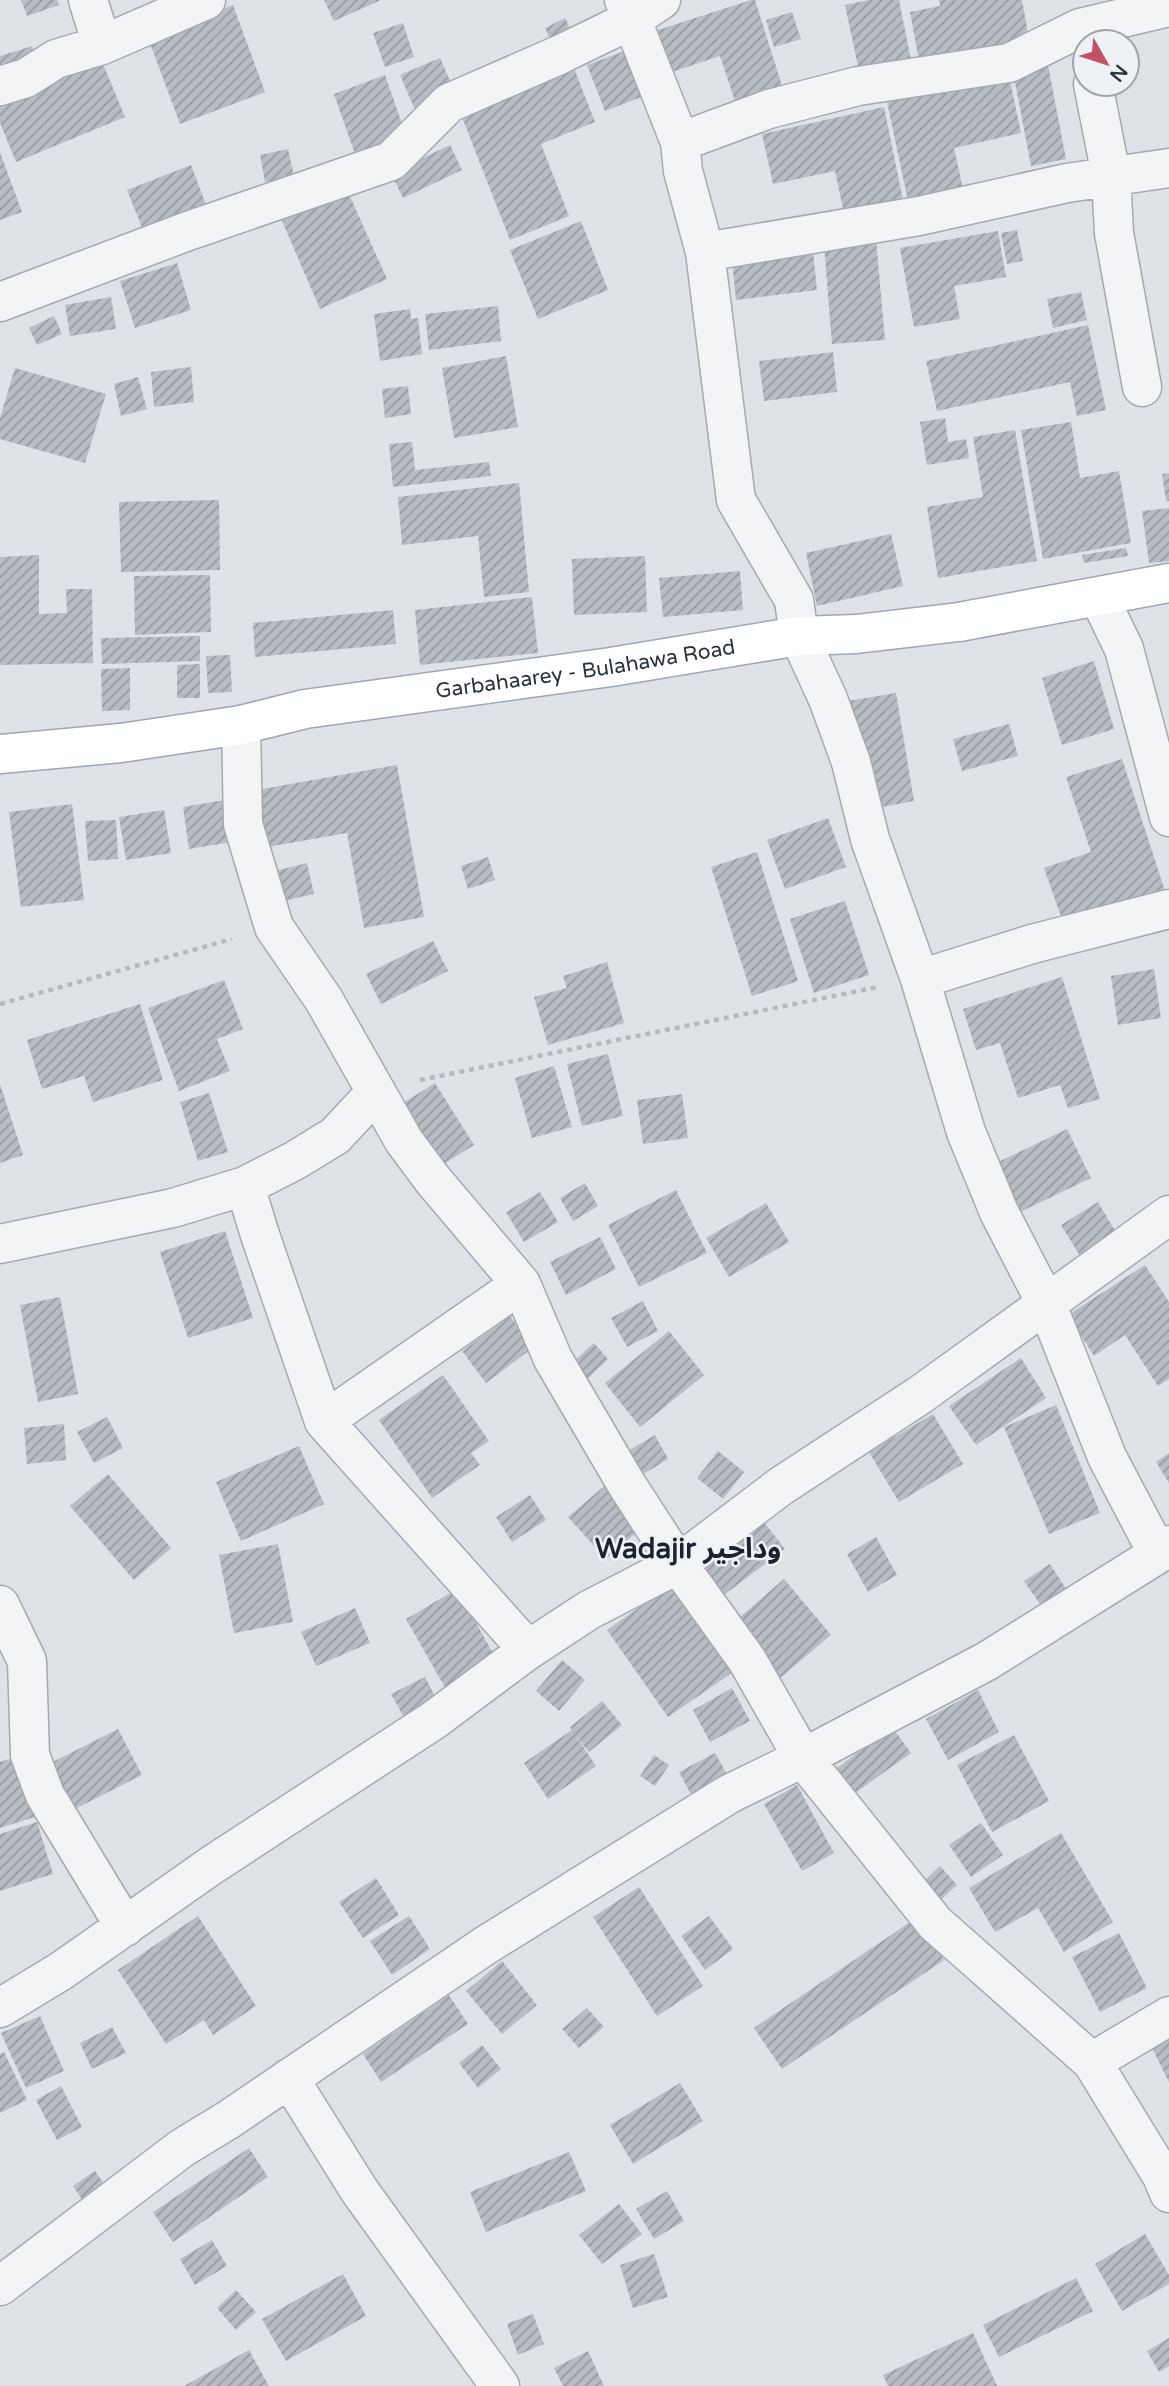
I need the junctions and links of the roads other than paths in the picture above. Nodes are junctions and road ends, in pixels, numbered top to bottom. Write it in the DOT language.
graph roads {
  1 [pos="88,0"];
  2 [pos="206,0"];
  3 [pos="639,7"];
  4 [pos="1169,7"];
  5 [pos="1080,25"];
  6 [pos="102,45"];
  7 [pos="0,86"];
  8 [pos="1096,98"];
  9 [pos="680,142"];
  10 [pos="1169,168"];
  11 [pos="1111,175"];
  12 [pos="705,252"];
  13 [pos="0,302"];
  14 [pos="1142,387"];
  15 [pos="1169,583"];
  16 [pos="1099,597"];
  17 [pos="799,636"];
  18 [pos="241,725"];
  19 [pos="0,754"];
  20 [pos="1169,817"];
  21 [pos="1169,909"];
  22 [pos="920,979"];
  23 [pos="376,1092"];
  24 [pos="245,1186"];
  25 [pos="1169,1215"];
  26 [pos="0,1244"];
  27 [pos="521,1284"];
  28 [pos="1046,1305"];
  29 [pos="324,1421"];
  30 [pos="1163,1549"];
  31 [pos="678,1564"];
  32 [pos="0,1605"];
  33 [pos="528,1650"];
  34 [pos="14,1723"];
  35 [pos="803,1758"];
  36 [pos="125,1927"];
  37 [pos="0,2008"];
  38 [pos="1169,2016"];
  39 [pos="1092,2062"];
  40 [pos="289,2078"];
  41 [pos="1169,2193"];
  42 [pos="0,2286"];
  43 [pos="500,2386"];
  1 -- 6 [label="street"];
  2 -- 6 [label="street"];
  3 -- 9 [label="street"];
  3 -- 13 [label="street"];
  4 -- 5 [label="street"];
  5 -- 9 [label="street"];
  6 -- 7 [label="street"];
  8 -- 11 [label="street"];
  9 -- 12 [label="street"];
  10 -- 11 [label="street"];
  11 -- 12 [label="street"];
  11 -- 14 [label="street"];
  12 -- 17 [label="street"];
  15 -- 16 [label="main road, Garbahaarey - Bulahawa Road"];
  16 -- 17 [label="main road, Garbahaarey - Bulahawa Road"];
  16 -- 20 [label="street"];
  17 -- 18 [label="main road, Garbahaarey - Bulahawa Road"];
  17 -- 22 [label="street"];
  18 -- 19 [label="main road, Garbahaarey - Bulahawa Road"];
  18 -- 23 [label="street"];
  21 -- 22 [label="street"];
  22 -- 28 [label="street"];
  23 -- 24 [label="street"];
  23 -- 27 [label="street"];
  24 -- 26 [label="street"];
  24 -- 29 [label="street"];
  25 -- 28 [label="street"];
  27 -- 29 [label="street"];
  27 -- 31 [label="street"];
  28 -- 30 [label="street"];
  28 -- 31 [label="street"];
  29 -- 33 [label="street"];
  30 -- 35 [label="street"];
  31 -- 33 [label="street"];
  31 -- 35 [label="street"];
  32 -- 34 [label="street"];
  33 -- 36 [label="street"];
  34 -- 36 [label="street"];
  35 -- 39 [label="street"];
  35 -- 40 [label="street"];
  36 -- 37 [label="street"];
  38 -- 39 [label="street"];
  39 -- 41 [label="street"];
  40 -- 42 [label="street"];
  40 -- 43 [label="street"];
}
